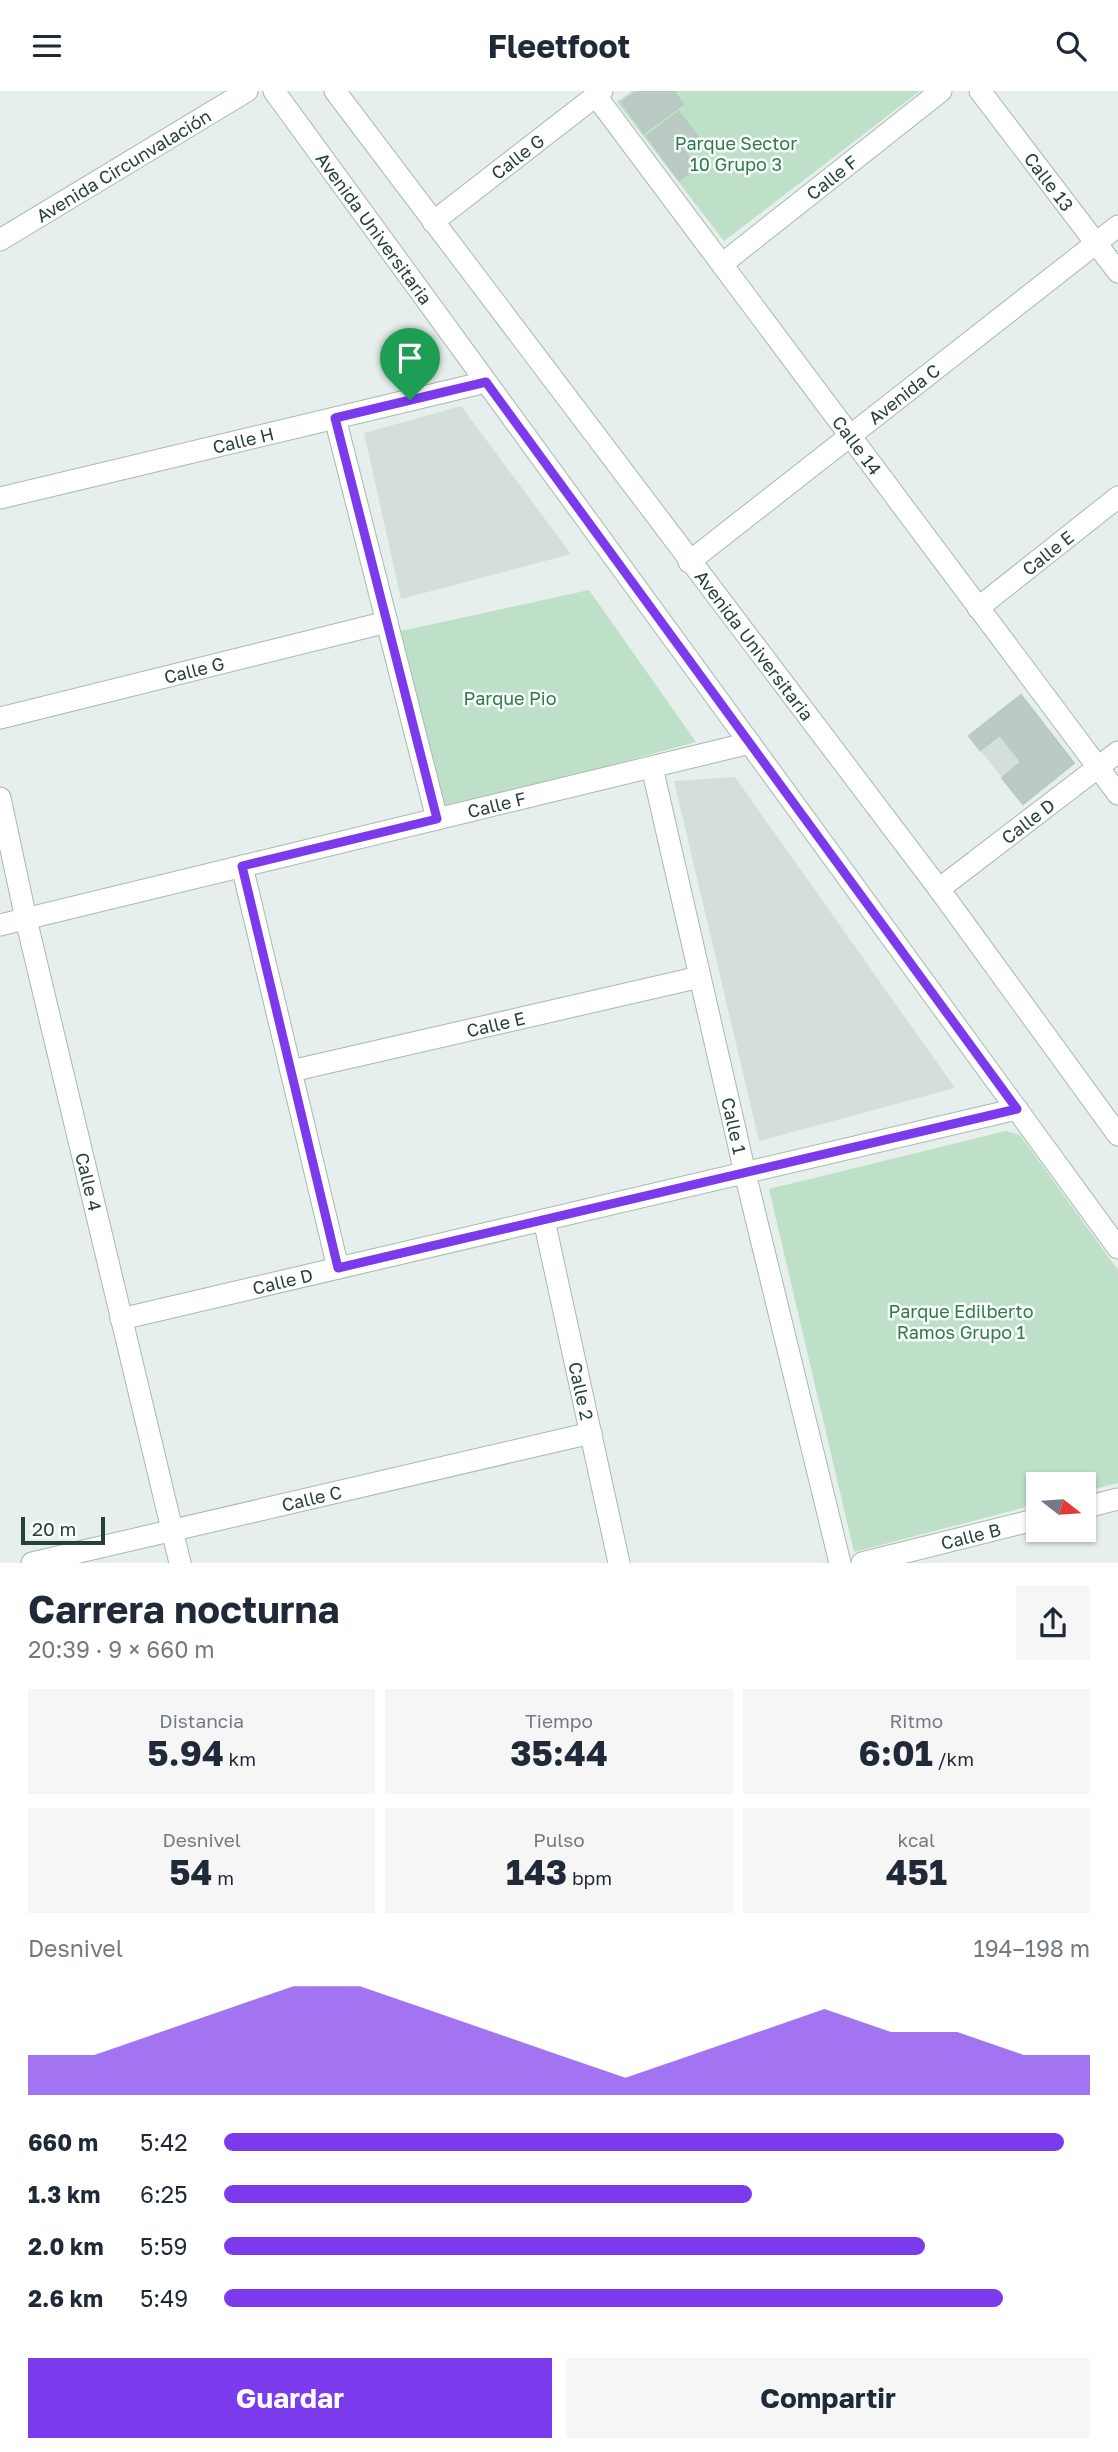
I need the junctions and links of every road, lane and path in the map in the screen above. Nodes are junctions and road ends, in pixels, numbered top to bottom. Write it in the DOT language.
graph roads {
  1 [pos="247,91"];
  2 [pos="274,91"];
  3 [pos="335,91"];
  4 [pos="941,91"];
  5 [pos="980,91"];
  6 [pos="599,94"];
  7 [pos="433,222"];
  8 [pos="1118,226"];
  9 [pos="0,240"];
  10 [pos="1095,244"];
  11 [pos="722,264"];
  12 [pos="1118,272"];
  13 [pos="486,382"];
  14 [pos="335,418"];
  15 [pos="850,436"];
  16 [pos="1118,497"];
  17 [pos="0,498"];
  18 [pos="689,562"];
  19 [pos="978,608"];
  20 [pos="387,622"];
  21 [pos="0,718"];
  22 [pos="750,743"];
  23 [pos="1118,752"];
  24 [pos="652,767"];
  25 [pos="1098,768"];
  26 [pos="1118,794"];
  27 [pos="0,798"];
  28 [pos="437,819"];
  29 [pos="242,866"];
  30 [pos="939,890"];
  31 [pos="26,919"];
  32 [pos="0,925"];
  33 [pos="700,977"];
  34 [pos="291,1071"];
  35 [pos="1017,1109"];
  36 [pos="1118,1135"];
  37 [pos="745,1173"];
  38 [pos="544,1220"];
  39 [pos="1118,1248"];
  40 [pos="338,1268"];
  41 [pos="121,1319"];
  42 [pos="591,1433"];
  43 [pos="1118,1499"];
  44 [pos="1096,1505"];
  45 [pos="1026,1522"];
  46 [pos="171,1530"];
  47 [pos="32,1563"];
  48 [pos="180,1563"];
  49 [pos="619,1563"];
  50 [pos="840,1563"];
  51 [pos="862,1563"];
  1 -- 9 [label="street, Avenida Circunvalación"];
  2 -- 13 [label="street, Avenida Universitaria"];
  3 -- 7 [label="street, Avenida Universitaria"];
  4 -- 11 [label="street, Calle F"];
  5 -- 10 [label="street, Calle 13"];
  6 -- 7 [label="street, Calle G"];
  6 -- 11 [label="street, Calle 14"];
  7 -- 18 [label="street, Avenida Universitaria"];
  8 -- 10 [label="street, Avenida C"];
  10 -- 12 [label="street, Calle 13"];
  10 -- 15 [label="street, Avenida C"];
  11 -- 15 [label="street, Calle 14"];
  13 -- 14 [label="street, Calle H"];
  13 -- 22 [label="street, Avenida Universitaria"];
  14 -- 17 [label="street, Calle H"];
  14 -- 20 [label="street"];
  15 -- 18 [label="street, Avenida C"];
  15 -- 19 [label="street, Calle 14"];
  16 -- 19 [label="street, Calle E"];
  18 -- 30 [label="street, Avenida Universitaria"];
  19 -- 25 [label="street, Calle 14"];
  20 -- 21 [label="street, Calle G"];
  20 -- 28 [label="street"];
  22 -- 24 [label="street, Calle F"];
  22 -- 35 [label="street, Avenida Universitaria"];
  23 -- 25 [label="street, Calle D"];
  24 -- 28 [label="street, Calle F"];
  24 -- 33 [label="street, Calle 1"];
  25 -- 26 [label="street, Calle 14"];
  25 -- 30 [label="street, Calle D"];
  27 -- 31 [label="street, Calle 4"];
  28 -- 29 [label="street, Calle F"];
  29 -- 31 [label="street, Calle F"];
  29 -- 34 [label="street"];
  30 -- 36 [label="street, Avenida Universitaria"];
  31 -- 32 [label="street, Calle F"];
  31 -- 41 [label="street, Calle 4"];
  33 -- 34 [label="street, Calle E"];
  33 -- 37 [label="street, Calle 1"];
  34 -- 40 [label="street"];
  35 -- 37 [label="street, Calle D"];
  35 -- 39 [label="street, Avenida Universitaria"];
  37 -- 38 [label="street, Calle D"];
  37 -- 50 [label="street, Calle 1"];
  38 -- 40 [label="street, Calle D"];
  38 -- 42 [label="street, Calle 2"];
  40 -- 41 [label="street, Calle D"];
  41 -- 46 [label="street, Calle 4"];
  42 -- 46 [label="street, Calle C"];
  42 -- 49 [label="street, Calle 2"];
  43 -- 44 [label="street"];
  45 -- 51 [label="street, Calle B"];
  46 -- 47 [label="street, Calle C"];
  46 -- 48 [label="street, Calle 4"];
}
